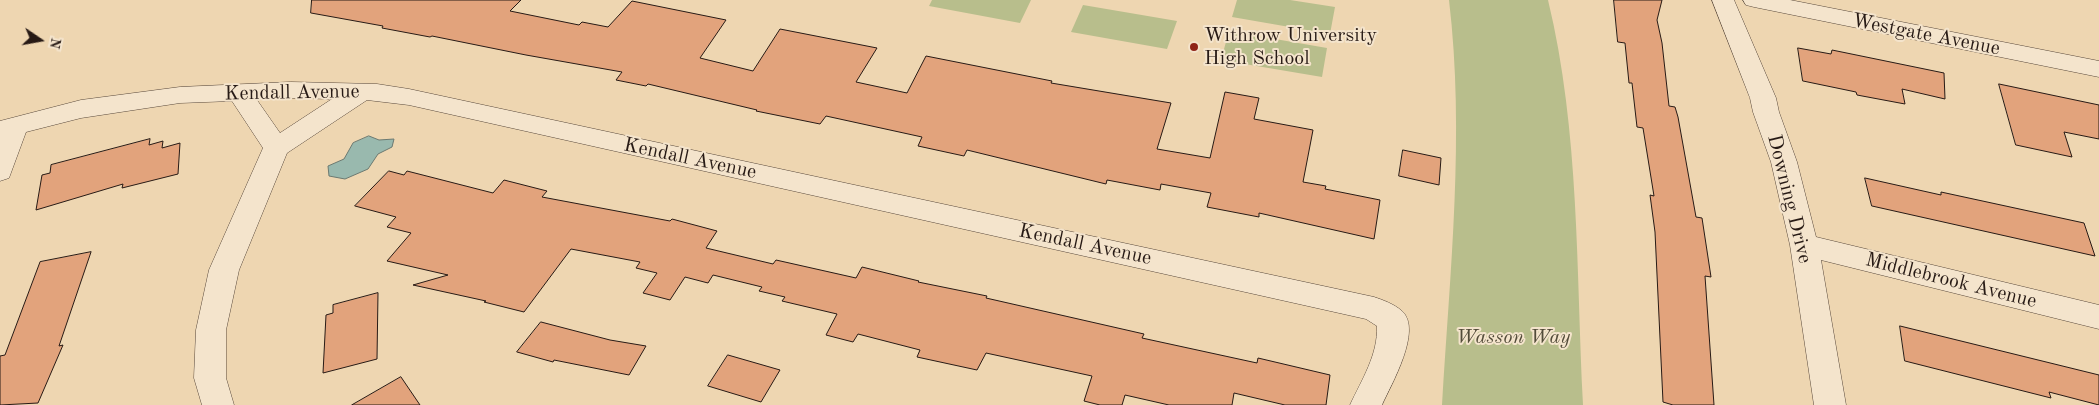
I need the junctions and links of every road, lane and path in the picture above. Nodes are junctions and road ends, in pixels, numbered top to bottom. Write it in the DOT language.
graph roads {
  1 [pos="1723,0"];
  2 [pos="1754,0"];
  3 [pos="2099,69"];
  4 [pos="361,92"];
  5 [pos="239,93"];
  6 [pos="8,128"];
  7 [pos="276,148"];
  8 [pos="0,171"];
  9 [pos="1804,245"];
  10 [pos="2099,317"];
  11 [pos="218,405"];
  12 [pos="1366,405"];
  13 [pos="1830,405"];
  1 -- 9 [label="street, Downing Drive"];
  2 -- 3 [label="street, Westgate Avenue"];
  4 -- 5 [label="street, Kendall Avenue"];
  4 -- 7 [label="street"];
  4 -- 12 [label="street, Kendall Avenue"];
  5 -- 6 [label="street, Kendall Avenue"];
  5 -- 7 [label="street"];
  6 -- 8 [label="street"];
  7 -- 11 [label="street"];
  9 -- 10 [label="street, Middlebrook Avenue"];
  9 -- 13 [label="street, Downing Drive"];
}
